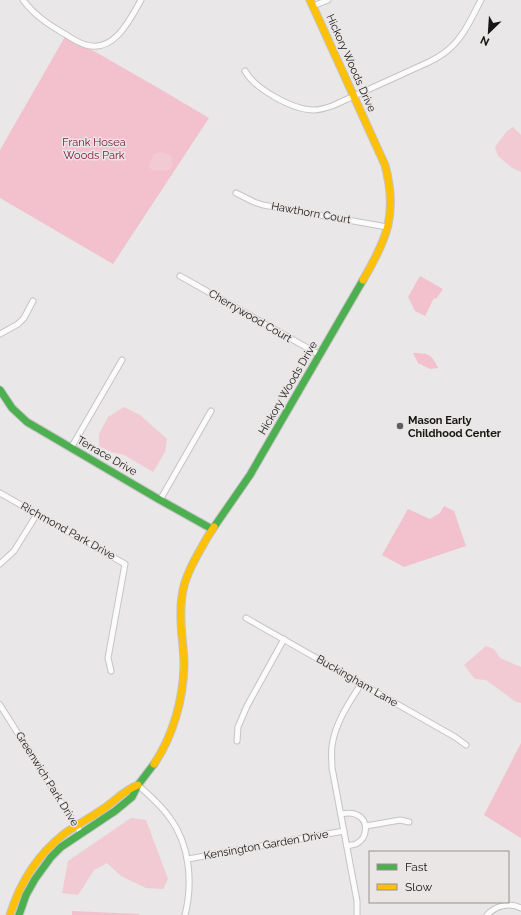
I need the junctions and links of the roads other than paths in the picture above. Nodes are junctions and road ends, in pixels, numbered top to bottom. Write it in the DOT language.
graph roads {
  1 [pos="23,0"];
  2 [pos="141,0"];
  3 [pos="328,0"];
  4 [pos="481,0"];
  5 [pos="312,3"];
  6 [pos="245,72"];
  7 [pos="353,96"];
  8 [pos="236,193"];
  9 [pos="387,227"];
  10 [pos="180,276"];
  11 [pos="33,302"];
  12 [pos="0,334"];
  13 [pos="320,355"];
  14 [pos="122,360"];
  15 [pos="0,390"];
  16 [pos="211,411"];
  17 [pos="71,448"];
  18 [pos="0,493"];
  19 [pos="160,500"];
  20 [pos="37,514"];
  21 [pos="212,529"];
  22 [pos="0,564"];
  23 [pos="246,618"];
  24 [pos="284,639"];
  25 [pos="111,671"];
  26 [pos="361,684"];
  27 [pos="0,705"];
  28 [pos="236,741"];
  29 [pos="466,745"];
  30 [pos="138,785"];
  31 [pos="341,814"];
  32 [pos="409,822"];
  33 [pos="76,826"];
  34 [pos="366,826"];
  35 [pos="344,831"];
  36 [pos="81,833"];
  37 [pos="347,846"];
  38 [pos="188,860"];
  39 [pos="521,908"];
  40 [pos="10,915"];
  41 [pos="19,915"];
  42 [pos="185,915"];
  43 [pos="357,915"];
  44 [pos="487,915"];
  1 -- 2 [label="street"];
  3 -- 5 [label="street"];
  4 -- 7 [label="street"];
  5 -- 7 [label="street, Hickory Woods Drive"];
  6 -- 7 [label="street"];
  7 -- 9 [label="street, Hickory Woods Drive"];
  8 -- 9 [label="street, Hawthorn Court"];
  9 -- 13 [label="street, Hickory Woods Drive"];
  10 -- 13 [label="street, Cherrywood Court"];
  11 -- 12 [label="street"];
  13 -- 21 [label="street, Hickory Woods Drive"];
  14 -- 17 [label="street"];
  15 -- 17 [label="street, Terrace Drive"];
  16 -- 19 [label="street"];
  17 -- 19 [label="street, Terrace Drive"];
  18 -- 20 [label="street, Richmond Park Drive"];
  19 -- 21 [label="street, Terrace Drive"];
  20 -- 22 [label="street"];
  20 -- 25 [label="street, Richmond Park Drive"];
  21 -- 30 [label="street, Hickory Woods Drive"];
  23 -- 24 [label="street, Buckingham Lane"];
  24 -- 26 [label="street, Buckingham Lane"];
  24 -- 28 [label="street"];
  26 -- 29 [label="street, Buckingham Lane"];
  26 -- 31 [label="street"];
  27 -- 33 [label="street, Greenwich Park Drive"];
  30 -- 33 [label="street, Hickory Woods Drive"];
  30 -- 36 [label="street, Hickory Woods Drive"];
  30 -- 38 [label="street"];
  31 -- 34 [label="street"];
  31 -- 35 [label="street"];
  32 -- 34 [label="street"];
  33 -- 36 [label="street, Greenwich Park Drive"];
  33 -- 40 [label="street, Hickory Woods Drive"];
  34 -- 37 [label="street"];
  35 -- 37 [label="street"];
  35 -- 38 [label="street, Kensington Garden Drive"];
  36 -- 41 [label="street, Hickory Woods Drive"];
  37 -- 43 [label="street"];
  38 -- 42 [label="street"];
  39 -- 44 [label="street"];
}
